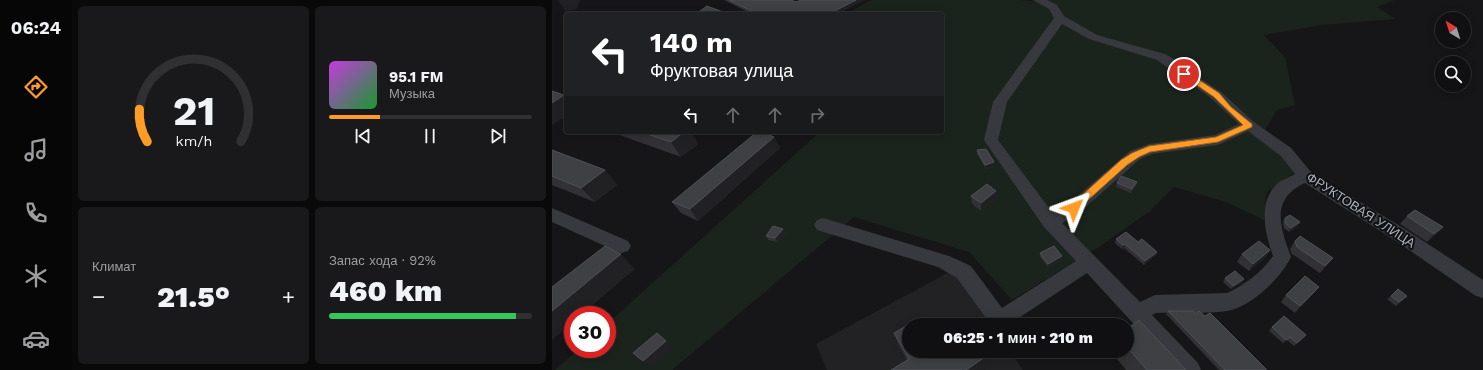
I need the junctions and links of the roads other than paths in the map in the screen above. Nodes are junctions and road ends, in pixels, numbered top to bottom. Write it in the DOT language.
graph roads {
  1 [pos="1038,0"];
  2 [pos="1060,18"];
  3 [pos="1249,125"];
  4 [pos="1305,176"];
  5 [pos="552,215"];
  6 [pos="1050,222"];
  7 [pos="823,226"];
  8 [pos="622,246"];
  9 [pos="1088,263"];
  10 [pos="1483,290"];
  11 [pos="1137,312"];
  12 [pos="1190,370"];
  1 -- 2 [label="street, ФРУКТОВАЯ УЛИЦА"];
  2 -- 3 [label="street, ФРУКТОВАЯ УЛИЦА"];
  2 -- 6 [label="street"];
  3 -- 4 [label="street, ФРУКТОВАЯ УЛИЦА"];
  3 -- 6 [label="street"];
  4 -- 10 [label="street, ФРУКТОВАЯ УЛИЦА"];
  4 -- 11 [label="street"];
  5 -- 8 [label="street"];
  6 -- 9 [label="street"];
  7 -- 9 [label="street"];
  9 -- 11 [label="street"];
  11 -- 12 [label="street"];
}
